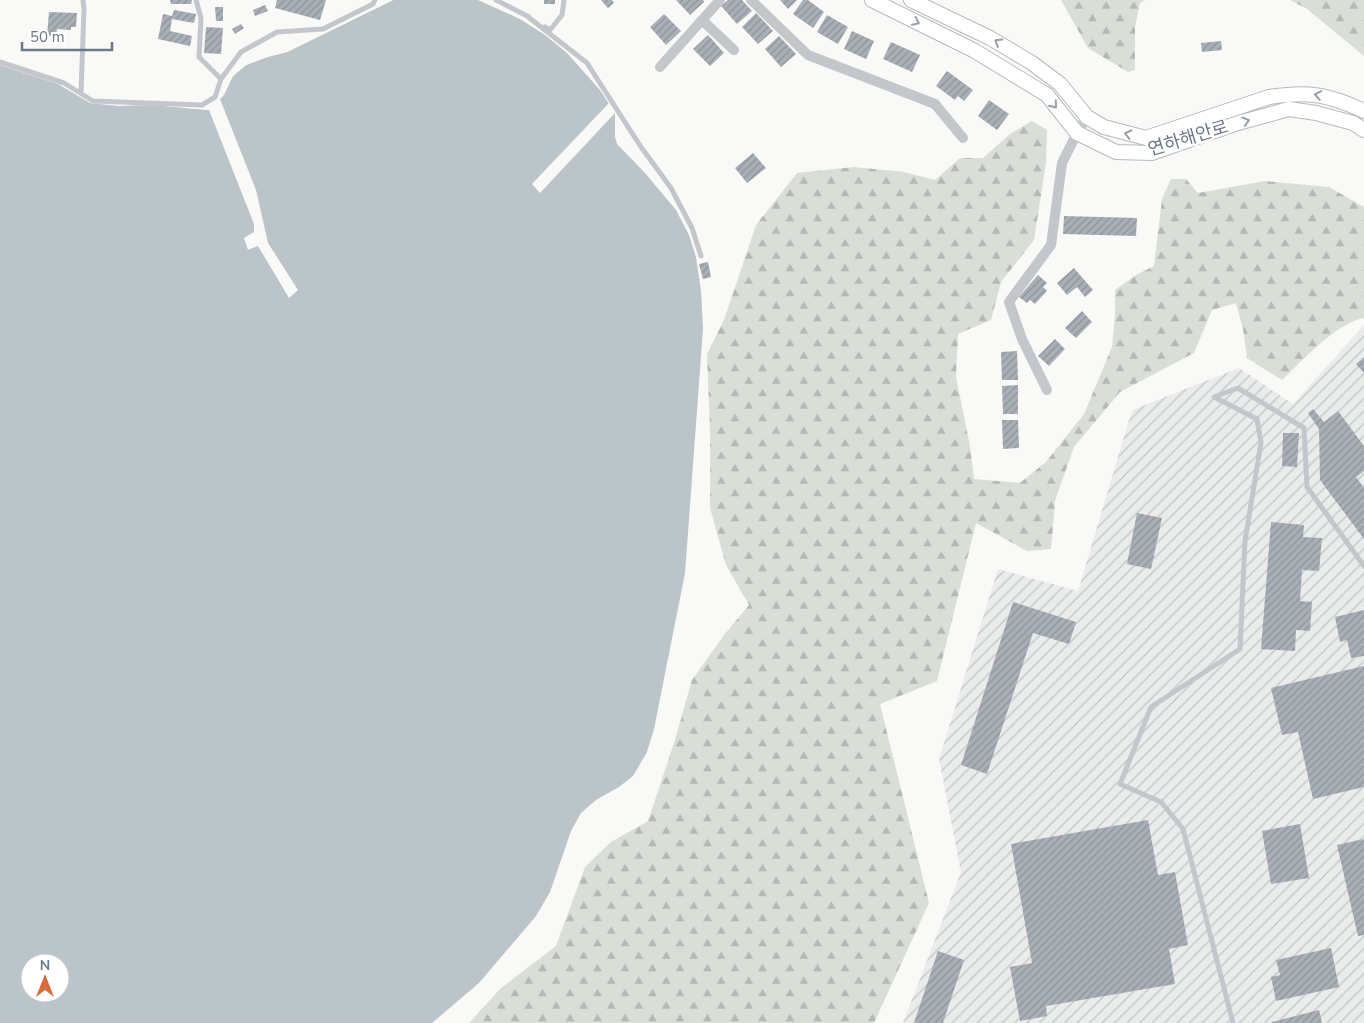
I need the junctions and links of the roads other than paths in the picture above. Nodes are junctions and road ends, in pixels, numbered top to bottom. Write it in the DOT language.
graph roads {
  1 [pos="83,0"];
  2 [pos="196,0"];
  3 [pos="376,0"];
  4 [pos="496,0"];
  5 [pos="564,0"];
  6 [pos="720,0"];
  7 [pos="751,0"];
  8 [pos="872,0"];
  9 [pos="912,0"];
  10 [pos="527,16"];
  11 [pos="702,20"];
  12 [pos="734,50"];
  13 [pos="0,62"];
  14 [pos="660,67"];
  15 [pos="221,79"];
  16 [pos="81,94"];
  17 [pos="1364,110"];
  18 [pos="1088,117"];
  19 [pos="1364,130"];
  20 [pos="1076,133"];
  21 [pos="964,138"];
  22 [pos="701,256"];
  23 [pos="1047,390"];
  24 [pos="1364,566"];
  25 [pos="1233,1023"];
  1 -- 16 [label="lane"];
  2 -- 15 [label="lane"];
  3 -- 15 [label="lane"];
  4 -- 10 [label="lane"];
  5 -- 10 [label="lane"];
  6 -- 11 [label="street"];
  7 -- 21 [label="street"];
  8 -- 20 [label="street, 연하해안로, one-way"];
  18 -- 9 [label="street, 연하해안로, one-way"];
  10 -- 22 [label="lane"];
  11 -- 12 [label="street"];
  11 -- 14 [label="street"];
  13 -- 16 [label="lane"];
  15 -- 16 [label="lane"];
  17 -- 18 [label="street, 연하해안로, one-way"];
  18 -- 20 [label="street"];
  20 -- 19 [label="street, 연하해안로, one-way"];
  20 -- 23 [label="street"];
  24 -- 25 [label="lane"];
}
